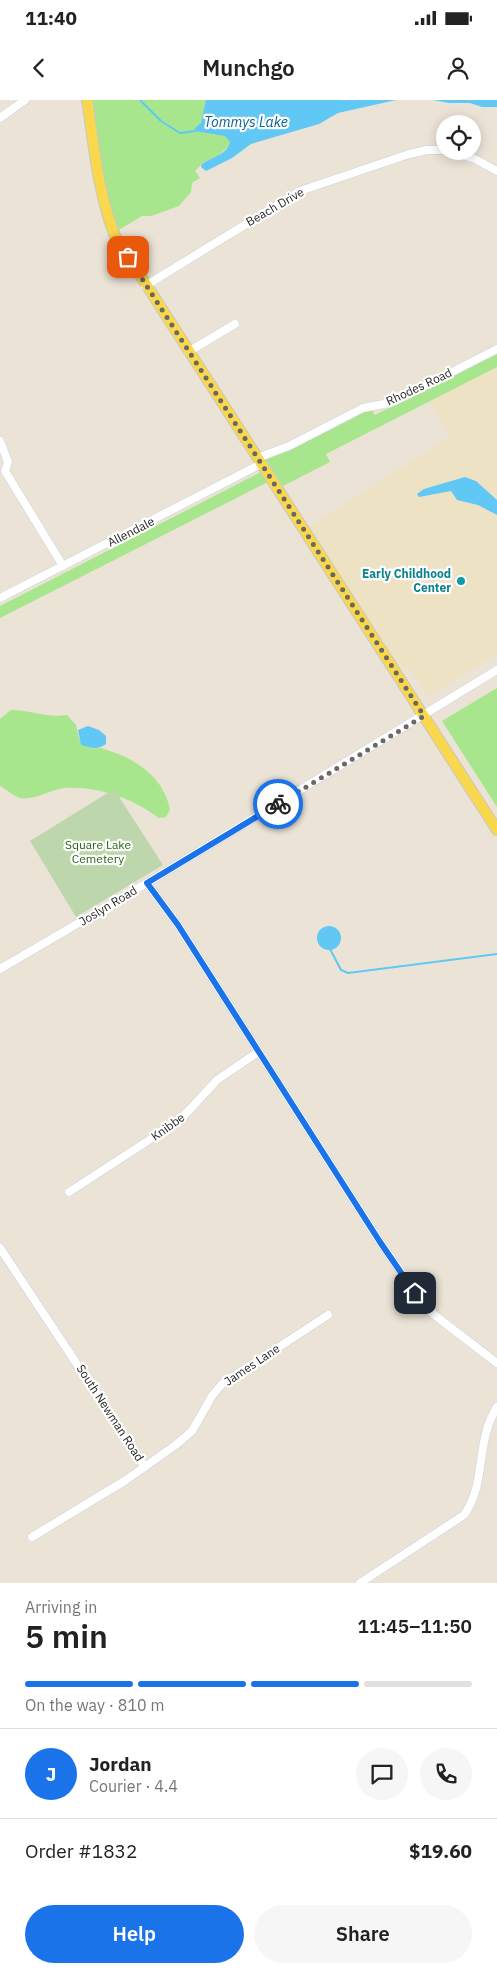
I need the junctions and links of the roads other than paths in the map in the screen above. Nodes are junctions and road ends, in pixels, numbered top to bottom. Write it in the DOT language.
graph roads {
  1 [pos="25,100"];
  2 [pos="87,100"];
  3 [pos="0,118"];
  4 [pos="436,150"];
  5 [pos="477,160"];
  6 [pos="497,171"];
  7 [pos="145,286"];
  8 [pos="235,324"];
  9 [pos="497,349"];
  10 [pos="188,352"];
  11 [pos="0,441"];
  12 [pos="259,461"];
  13 [pos="2,471"];
  14 [pos="63,566"];
  15 [pos="0,598"];
  16 [pos="497,670"];
  17 [pos="424,716"];
  18 [pos="497,830"];
  19 [pos="147,883"];
  20 [pos="0,969"];
  21 [pos="258,1052"];
  22 [pos="69,1192"];
  23 [pos="0,1248"];
  24 [pos="328,1315"];
  25 [pos="497,1363"];
  26 [pos="497,1407"];
  27 [pos="145,1467"];
  28 [pos="32,1537"];
  29 [pos="360,1583"];
  1 -- 3 [label="street"];
  2 -- 7 [label="main road"];
  4 -- 7 [label="street, Beach Drive"];
  5 -- 6 [label="street"];
  7 -- 10 [label="main road"];
  8 -- 10 [label="street"];
  9 -- 12 [label="street, Rhodes Road"];
  10 -- 12 [label="main road"];
  11 -- 13 [label="street"];
  12 -- 14 [label="street, Allendale"];
  12 -- 17 [label="main road"];
  13 -- 14 [label="street"];
  14 -- 15 [label="street, Allendale"];
  16 -- 17 [label="street, Joslyn Road"];
  17 -- 18 [label="main road"];
  17 -- 19 [label="street, Joslyn Road"];
  19 -- 20 [label="street, Joslyn Road"];
  19 -- 21 [label="street"];
  21 -- 22 [label="street, Knibbe"];
  21 -- 25 [label="street"];
  23 -- 27 [label="street, South Newman Road"];
  24 -- 27 [label="street, James Lane"];
  26 -- 29 [label="street"];
  27 -- 28 [label="street, South Newman Road"];
}
